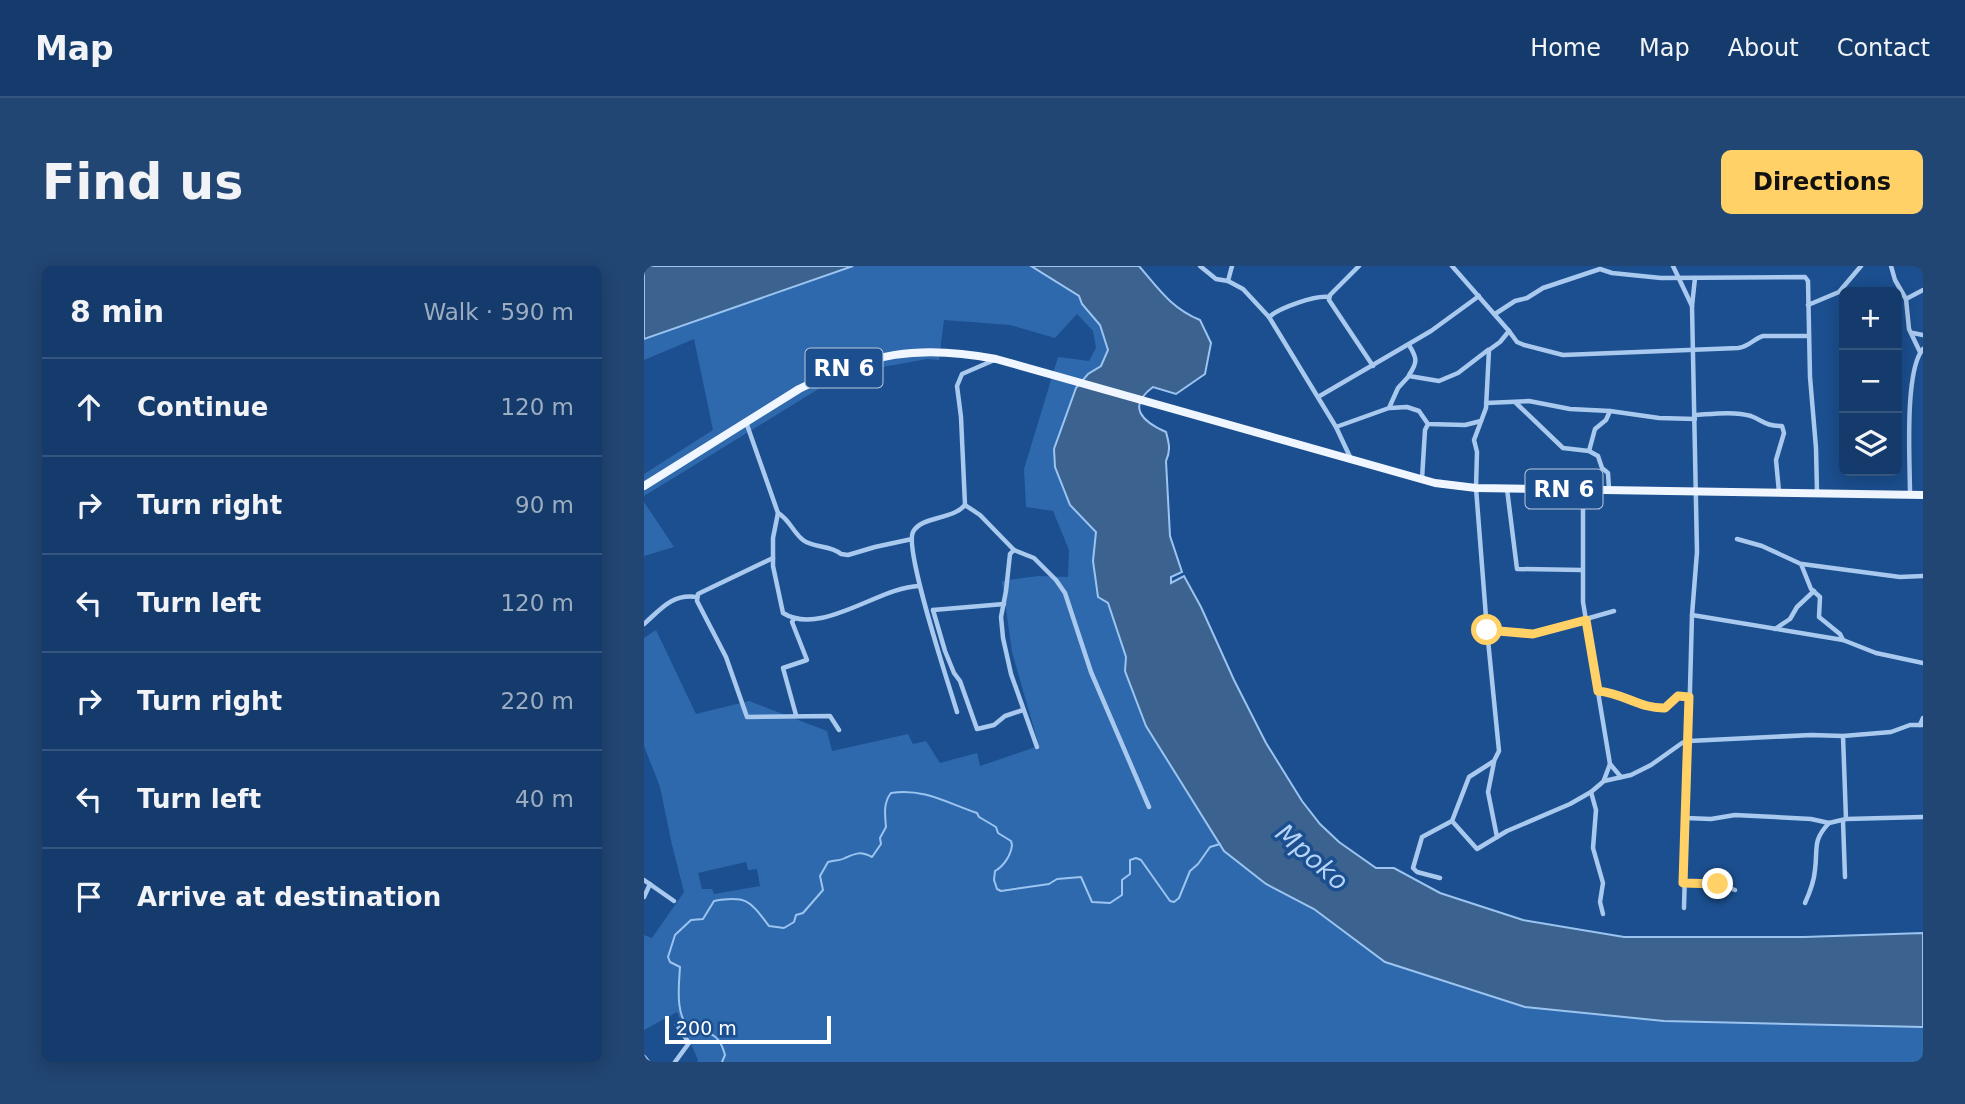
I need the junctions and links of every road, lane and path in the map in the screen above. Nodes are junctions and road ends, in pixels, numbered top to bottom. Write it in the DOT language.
graph roads {
  1 [pos="1200,266"];
  2 [pos="1233,266"];
  3 [pos="1359,266"];
  4 [pos="1452,266"];
  5 [pos="1673,266"];
  6 [pos="1861,266"];
  7 [pos="1891,266"];
  8 [pos="1680,278"];
  9 [pos="1696,278"];
  10 [pos="1228,281"];
  11 [pos="1923,290"];
  12 [pos="1479,296"];
  13 [pos="1329,297"];
  14 [pos="1906,299"];
  15 [pos="1808,305"];
  16 [pos="1692,306"];
  17 [pos="1495,314"];
  18 [pos="1269,317"];
  19 [pos="1509,331"];
  20 [pos="1912,333"];
  21 [pos="1923,335"];
  22 [pos="1809,336"];
  23 [pos="1409,345"];
  24 [pos="1695,348"];
  25 [pos="1489,350"];
  26 [pos="1921,350"];
  27 [pos="996,359"];
  28 [pos="1373,366"];
  29 [pos="1409,376"];
  30 [pos="1318,397"];
  31 [pos="1486,403"];
  32 [pos="1515,403"];
  33 [pos="1390,408"];
  34 [pos="1610,411"];
  35 [pos="1695,417"];
  36 [pos="1483,420"];
  37 [pos="746,422"];
  38 [pos="1427,424"];
  39 [pos="1336,427"];
  40 [pos="1589,452"];
  41 [pos="1351,460"];
  42 [pos="1422,480"];
  43 [pos="644,486"];
  44 [pos="1476,488"];
  45 [pos="1507,488"];
  46 [pos="1583,489"];
  47 [pos="1609,489"];
  48 [pos="1696,490"];
  49 [pos="1779,492"];
  50 [pos="1817,492"];
  51 [pos="1910,495"];
  52 [pos="1923,495"];
  53 [pos="965,505"];
  54 [pos="778,513"];
  55 [pos="912,539"];
  56 [pos="1737,539"];
  57 [pos="1014,550"];
  58 [pos="774,558"];
  59 [pos="1801,564"];
  60 [pos="1582,570"];
  61 [pos="1923,576"];
  62 [pos="919,586"];
  63 [pos="1814,591"];
  64 [pos="697,597"];
  65 [pos="1004,604"];
  66 [pos="926,606"];
  67 [pos="933,610"];
  68 [pos="1614,611"];
  69 [pos="1692,615"];
  70 [pos="794,619"];
  71 [pos="1586,620"];
  72 [pos="644,624"];
  73 [pos="1487,630"];
  74 [pos="1775,630"];
  75 [pos="1843,640"];
  76 [pos="1923,663"];
  77 [pos="1598,691"];
  78 [pos="1689,697"];
  79 [pos="1023,710"];
  80 [pos="957,712"];
  81 [pos="796,715"];
  82 [pos="1923,719"];
  83 [pos="1922,725"];
  84 [pos="839,730"];
  85 [pos="1843,736"];
  86 [pos="1689,741"];
  87 [pos="1037,747"];
  88 [pos="1494,761"];
  89 [pos="1610,764"];
  90 [pos="1622,778"];
  91 [pos="1604,781"];
  92 [pos="1591,792"];
  93 [pos="1149,807"];
  94 [pos="1923,817"];
  95 [pos="1686,818"];
  96 [pos="1845,820"];
  97 [pos="1452,821"];
  98 [pos="1829,823"];
  99 [pos="1497,837"];
  100 [pos="1845,877"];
  101 [pos="1440,878"];
  102 [pos="644,880"];
  103 [pos="1683,883"];
  104 [pos="650,884"];
  105 [pos="1735,890"];
  106 [pos="644,897"];
  107 [pos="674,901"];
  108 [pos="1805,903"];
  109 [pos="1684,908"];
  110 [pos="1603,914"];
  111 [pos="677,1025"];
  112 [pos="644,1057"];
  113 [pos="648,1062"];
  114 [pos="675,1062"];
  1 -- 10 [label="street"];
  2 -- 10 [label="street"];
  3 -- 13 [label="street"];
  4 -- 12 [label="street"];
  5 -- 8 [label="street"];
  6 -- 15 [label="street"];
  7 -- 14 [label="street"];
  8 -- 9 [label="street"];
  8 -- 16 [label="street"];
  8 -- 17 [label="street"];
  9 -- 15 [label="street"];
  9 -- 16 [label="street"];
  10 -- 18 [label="street"];
  11 -- 14 [label="street"];
  12 -- 17 [label="street"];
  12 -- 23 [label="street"];
  13 -- 18 [label="street"];
  13 -- 28 [label="street"];
  14 -- 20 [label="street"];
  15 -- 22 [label="street"];
  16 -- 24 [label="street"];
  17 -- 19 [label="street"];
  18 -- 30 [label="street"];
  19 -- 24 [label="street"];
  19 -- 25 [label="street"];
  20 -- 21 [label="street"];
  20 -- 26 [label="street"];
  22 -- 24 [label="street"];
  22 -- 50 [label="street"];
  23 -- 28 [label="street"];
  23 -- 29 [label="street"];
  24 -- 35 [label="street"];
  25 -- 29 [label="street"];
  25 -- 31 [label="street"];
  26 -- 51 [label="street"];
  27 -- 37 [label="main road, RN 6"];
  27 -- 41 [label="main road, RN 6"];
  27 -- 53 [label="street"];
  28 -- 30 [label="street"];
  29 -- 33 [label="street"];
  30 -- 39 [label="street"];
  31 -- 32 [label="street"];
  31 -- 36 [label="street"];
  32 -- 34 [label="street"];
  32 -- 40 [label="street"];
  33 -- 38 [label="street"];
  33 -- 39 [label="street"];
  34 -- 35 [label="street"];
  34 -- 40 [label="street"];
  35 -- 48 [label="street"];
  35 -- 49 [label="street"];
  36 -- 38 [label="street"];
  36 -- 44 [label="street"];
  37 -- 43 [label="main road, RN 6"];
  37 -- 54 [label="street"];
  38 -- 42 [label="street"];
  39 -- 41 [label="street"];
  40 -- 47 [label="street"];
  41 -- 42 [label="main road, RN 6"];
  42 -- 44 [label="main road, RN 6"];
  44 -- 45 [label="main road, RN 6"];
  44 -- 73 [label="street"];
  45 -- 46 [label="main road, RN 6"];
  45 -- 60 [label="street"];
  46 -- 47 [label="main road, RN 6"];
  46 -- 60 [label="street"];
  47 -- 48 [label="main road, RN 6"];
  48 -- 49 [label="main road, RN 6"];
  48 -- 69 [label="street"];
  49 -- 50 [label="main road, RN 6"];
  50 -- 51 [label="main road, RN 6"];
  51 -- 52 [label="main road, RN 6"];
  53 -- 55 [label="street"];
  53 -- 57 [label="street"];
  54 -- 55 [label="street"];
  54 -- 58 [label="street"];
  55 -- 62 [label="street"];
  56 -- 59 [label="street"];
  57 -- 65 [label="street"];
  57 -- 93 [label="street"];
  58 -- 64 [label="street"];
  58 -- 70 [label="street"];
  59 -- 61 [label="street"];
  59 -- 63 [label="street"];
  60 -- 71 [label="street"];
  62 -- 66 [label="street"];
  62 -- 70 [label="street"];
  63 -- 74 [label="street"];
  63 -- 75 [label="street"];
  64 -- 72 [label="street"];
  64 -- 81 [label="street"];
  65 -- 67 [label="street"];
  65 -- 79 [label="street"];
  66 -- 67 [label="street"];
  66 -- 80 [label="street"];
  67 -- 79 [label="street"];
  68 -- 71 [label="street"];
  69 -- 74 [label="street"];
  69 -- 78 [label="street"];
  70 -- 81 [label="street"];
  71 -- 73 [label="street"];
  71 -- 77 [label="street"];
  73 -- 88 [label="street"];
  74 -- 75 [label="street"];
  75 -- 76 [label="street"];
  77 -- 78 [label="street"];
  77 -- 89 [label="street"];
  78 -- 86 [label="street"];
  79 -- 87 [label="street"];
  81 -- 84 [label="street"];
  82 -- 83 [label="street"];
  83 -- 85 [label="street"];
  85 -- 86 [label="street"];
  85 -- 96 [label="street"];
  86 -- 90 [label="street"];
  86 -- 95 [label="street"];
  88 -- 97 [label="street"];
  88 -- 99 [label="street"];
  89 -- 90 [label="street"];
  89 -- 91 [label="street"];
  90 -- 91 [label="street"];
  91 -- 92 [label="street"];
  92 -- 99 [label="street"];
  92 -- 110 [label="street"];
  94 -- 96 [label="street"];
  95 -- 98 [label="street"];
  95 -- 103 [label="street"];
  96 -- 98 [label="street"];
  96 -- 100 [label="street"];
  97 -- 99 [label="street"];
  97 -- 101 [label="street"];
  98 -- 108 [label="street"];
  102 -- 104 [label="street"];
  103 -- 105 [label="street"];
  103 -- 109 [label="street"];
  104 -- 106 [label="street"];
  104 -- 107 [label="street"];
  111 -- 114 [label="street"];
  112 -- 113 [label="street"];
}
